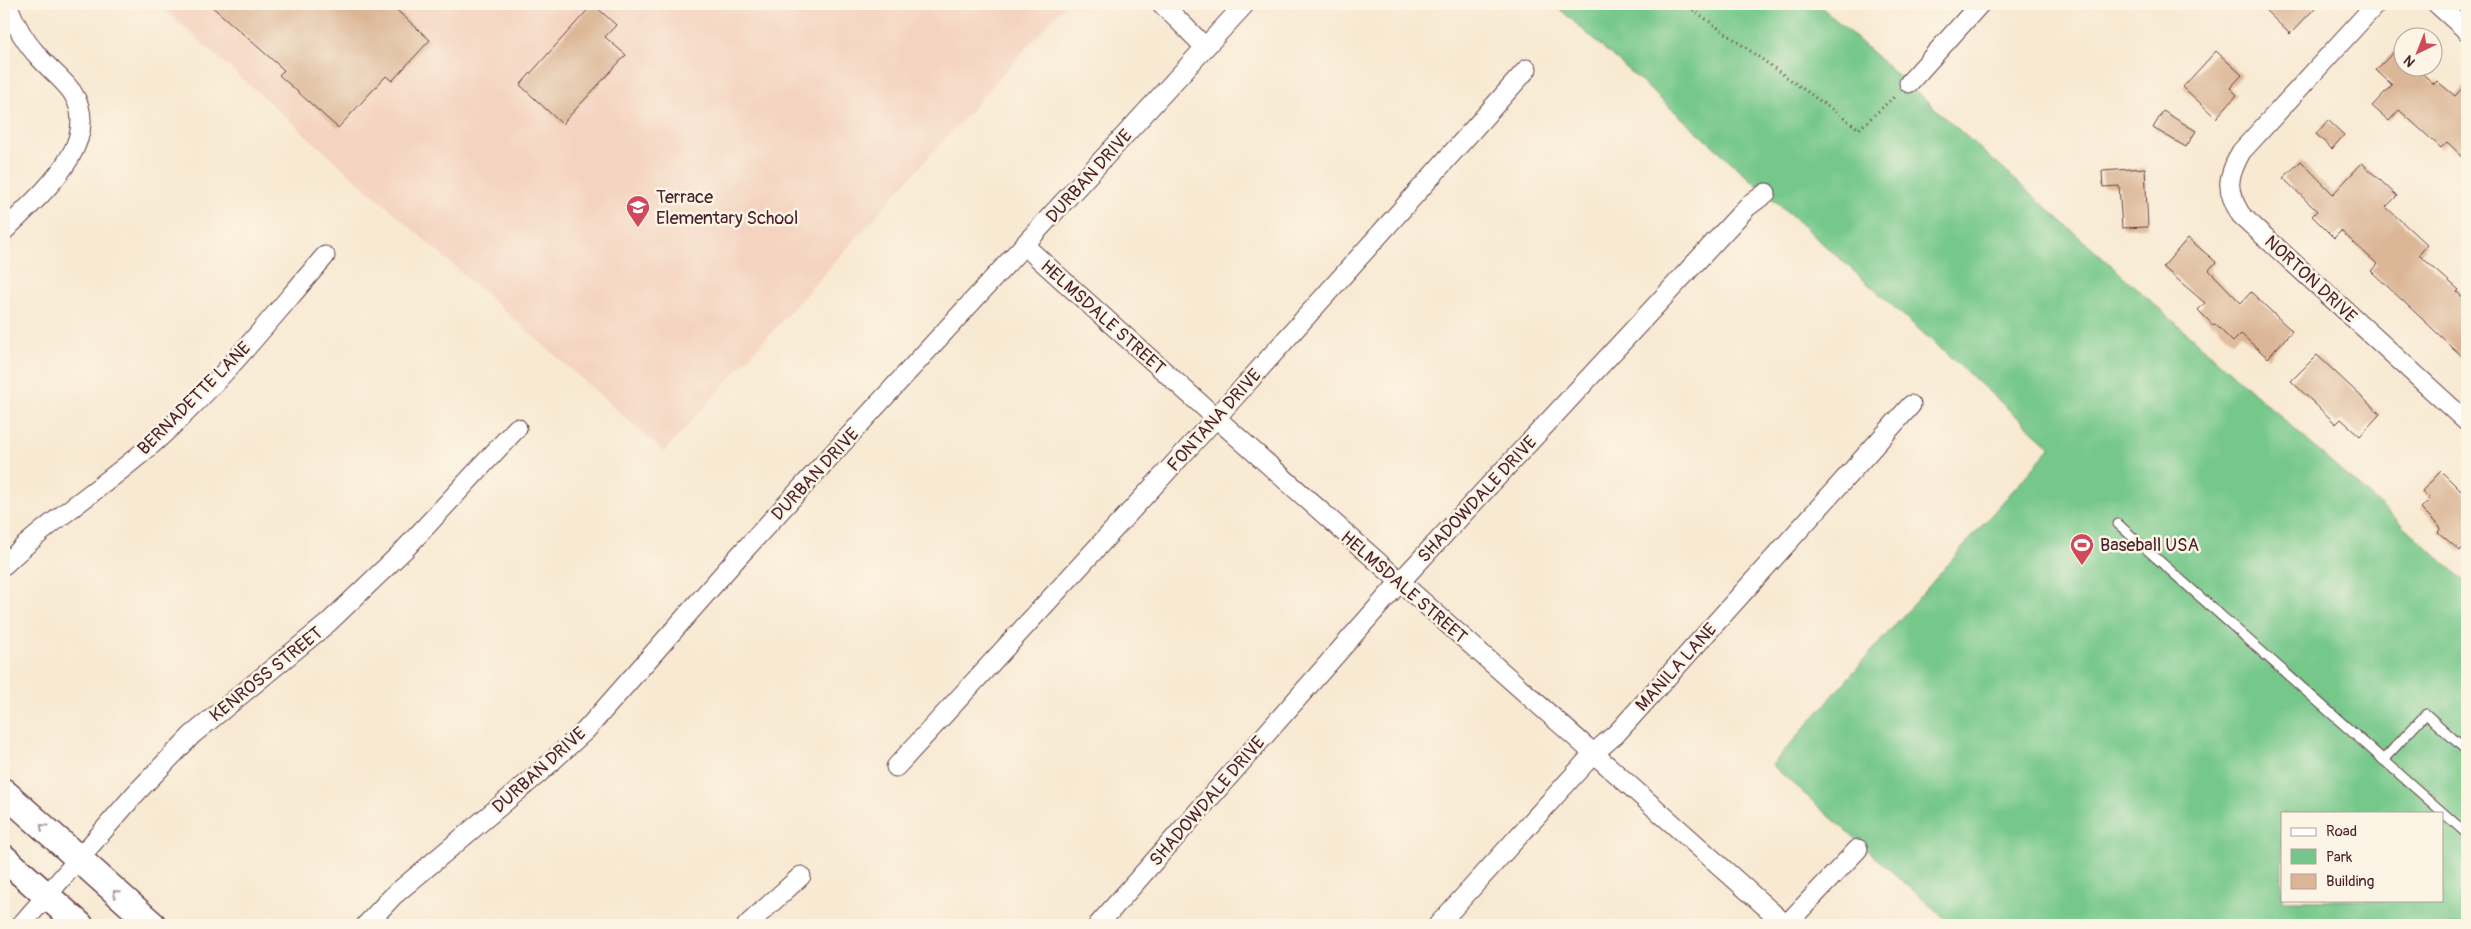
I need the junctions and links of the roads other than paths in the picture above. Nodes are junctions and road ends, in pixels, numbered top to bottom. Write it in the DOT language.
graph roads {
  1 [pos="6,4"];
  2 [pos="1162,4"];
  3 [pos="1245,4"];
  4 [pos="1980,4"];
  5 [pos="2376,4"];
  6 [pos="2438,4"];
  7 [pos="2467,31"];
  8 [pos="1205,47"];
  9 [pos="1527,69"];
  10 [pos="1909,83"];
  11 [pos="1766,193"];
  12 [pos="4,231"];
  13 [pos="1025,246"];
  14 [pos="325,256"];
  15 [pos="1911,405"];
  16 [pos="1216,419"];
  17 [pos="2467,422"];
  18 [pos="517,428"];
  19 [pos="2118,524"];
  20 [pos="4,565"];
  21 [pos="1399,583"];
  22 [pos="2467,750"];
  23 [pos="1594,753"];
  24 [pos="2383,760"];
  25 [pos="896,767"];
  26 [pos="4,792"];
  27 [pos="2442,812"];
  28 [pos="2444,814"];
  29 [pos="2467,834"];
  30 [pos="1858,849"];
  31 [pos="4,858"];
  32 [pos="80,860"];
  33 [pos="801,876"];
  34 [pos="46,896"];
  35 [pos="21,925"];
  36 [pos="80,925"];
  37 [pos="153,925"];
  38 [pos="366,925"];
  39 [pos="747,925"];
  40 [pos="1098,925"];
  41 [pos="1438,925"];
  42 [pos="1786,925"];
  1 -- 12 [label="street"];
  2 -- 8 [label="street"];
  3 -- 8 [label="street, DURBAN DRIVE"];
  4 -- 10 [label="street"];
  5 -- 17 [label="street, NORTON DRIVE"];
  6 -- 7 [label="street"];
  8 -- 13 [label="street, DURBAN DRIVE"];
  9 -- 16 [label="street, FONTANA DRIVE"];
  11 -- 21 [label="street, SHADOWDALE DRIVE"];
  13 -- 16 [label="street, HELMSDALE STREET"];
  13 -- 38 [label="street, DURBAN DRIVE"];
  14 -- 20 [label="street, BERNADETTE LANE"];
  15 -- 23 [label="street, MANILA LANE"];
  16 -- 21 [label="street, HELMSDALE STREET"];
  16 -- 25 [label="street, FONTANA DRIVE"];
  18 -- 32 [label="street, KENROSS STREET"];
  19 -- 24 [label="lane"];
  21 -- 23 [label="street, HELMSDALE STREET"];
  21 -- 40 [label="street, SHADOWDALE DRIVE"];
  22 -- 24 [label="lane"];
  23 -- 41 [label="street, MANILA LANE"];
  23 -- 42 [label="street, HELMSDALE STREET"];
  24 -- 27 [label="lane"];
  32 -- 26 [label="main road, one-way"];
  28 -- 29 [label="lane"];
  30 -- 42 [label="street"];
  31 -- 34 [label="main road"];
  32 -- 34 [label="street, KENROSS STREET"];
  37 -- 32 [label="main road, one-way"];
  33 -- 39 [label="street"];
  34 -- 35 [label="street, KENROSS STREET"];
  34 -- 36 [label="main road"];
}
